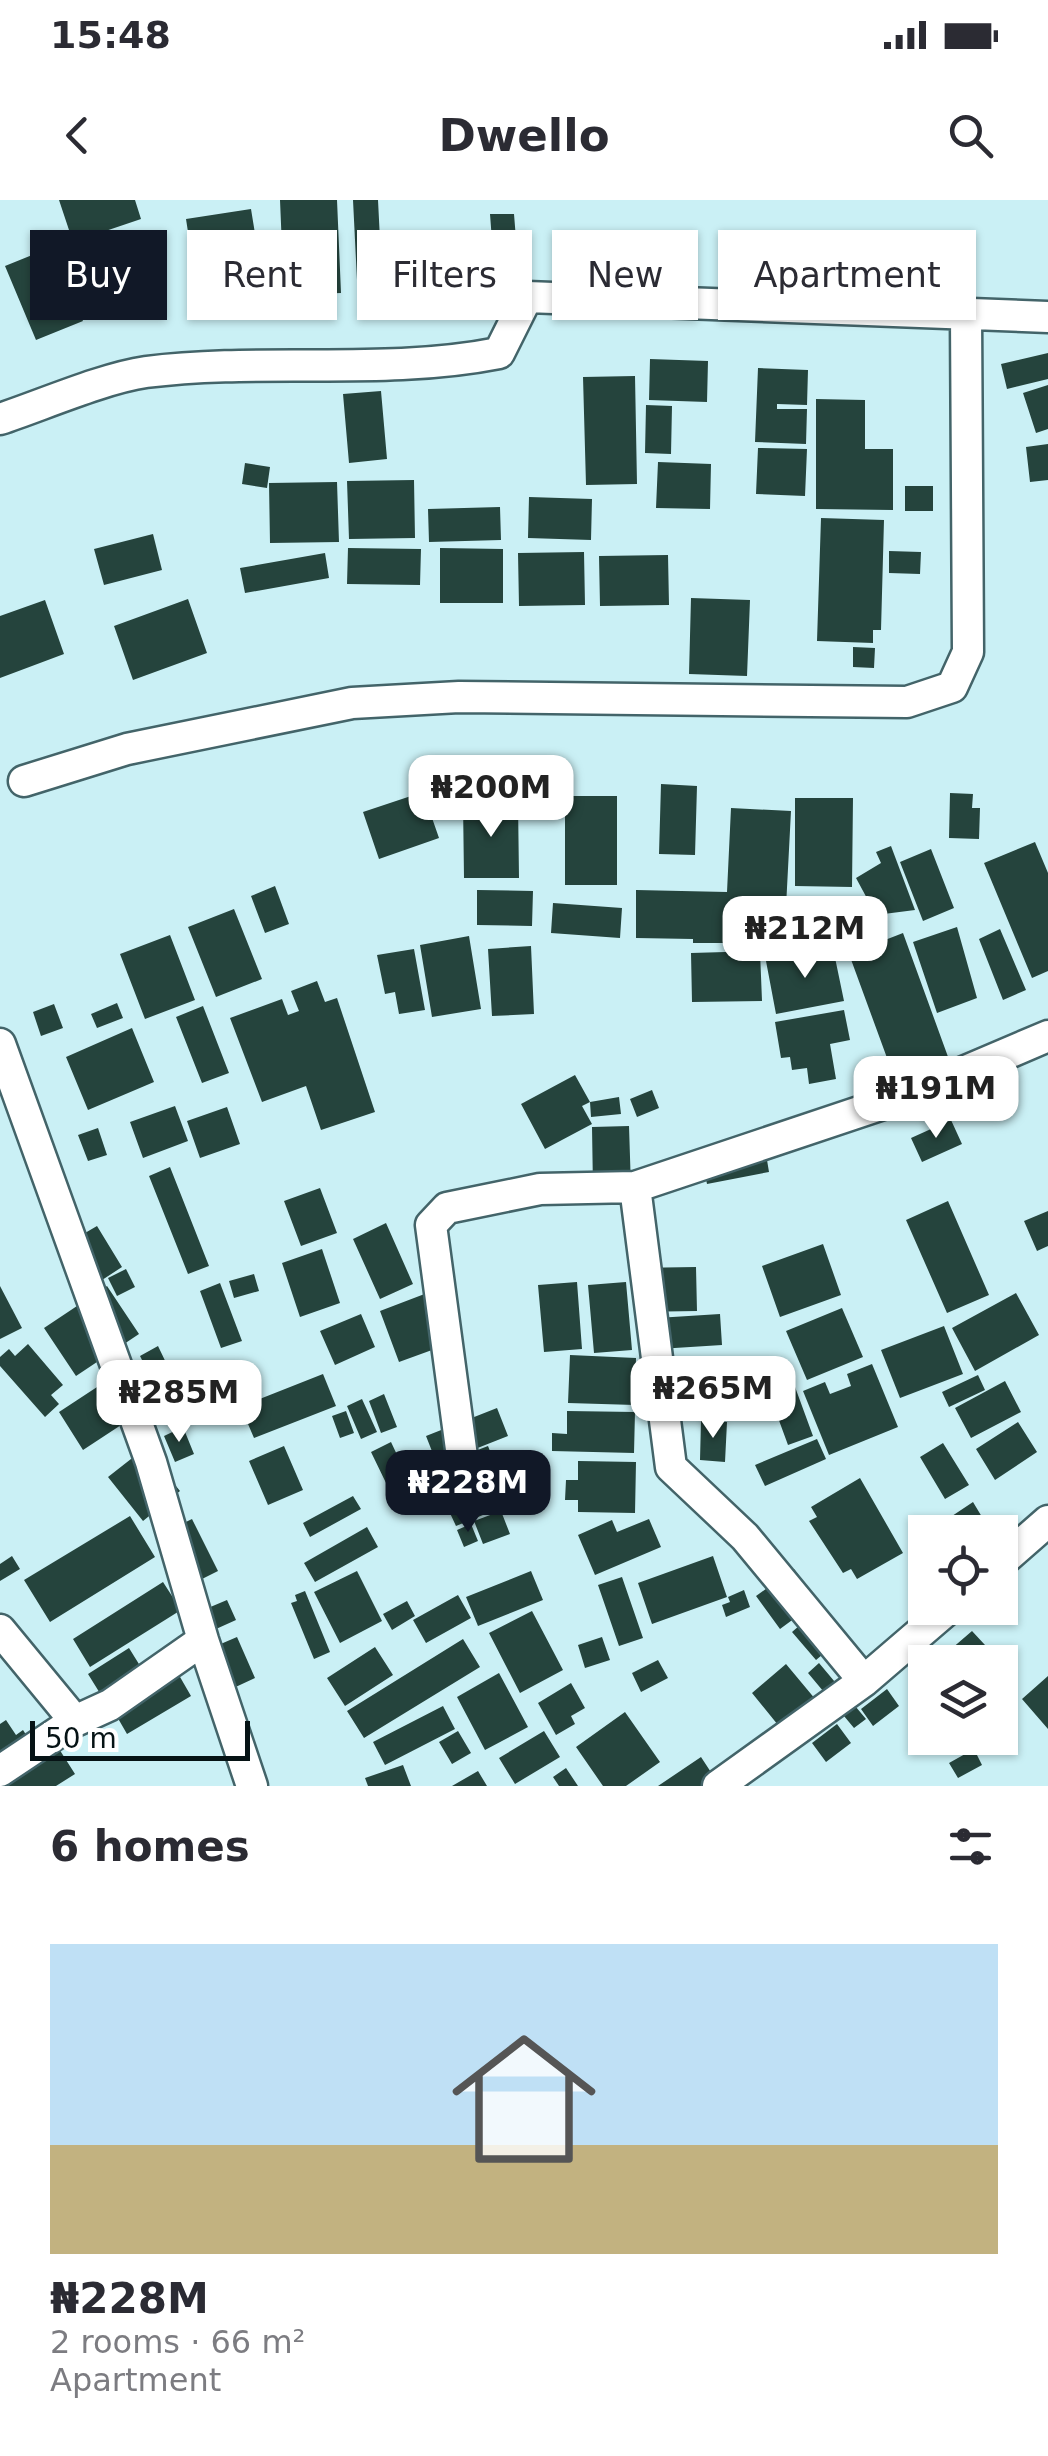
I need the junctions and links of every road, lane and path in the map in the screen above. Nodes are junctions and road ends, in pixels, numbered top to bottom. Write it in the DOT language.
graph roads {
  1 [pos="718,305"];
  2 [pos="976,316"];
  3 [pos="1048,317"];
  4 [pos="966,320"];
  5 [pos="0,419"];
  6 [pos="24,781"];
  7 [pos="1048,1036"];
  8 [pos="0,1044"];
  9 [pos="634,1188"];
  10 [pos="465,1479"];
  11 [pos="1048,1521"];
  12 [pos="1018,1547"];
  13 [pos="929,1625"];
  14 [pos="0,1630"];
  15 [pos="204,1640"];
  16 [pos="864,1681"];
  17 [pos="74,1721"];
  18 [pos="0,1771"];
  19 [pos="252,1786"];
  20 [pos="718,1786"];
  1 -- 5 [label="street"];
  2 -- 3 [label="street"];
  4 -- 6 [label="street"];
  7 -- 9 [label="street"];
  8 -- 15 [label="street"];
  9 -- 10 [label="street"];
  9 -- 16 [label="street"];
  11 -- 12 [label="street"];
  13 -- 16 [label="street"];
  14 -- 17 [label="street"];
  15 -- 17 [label="street"];
  15 -- 19 [label="street"];
  16 -- 20 [label="street"];
  17 -- 18 [label="street"];
}
